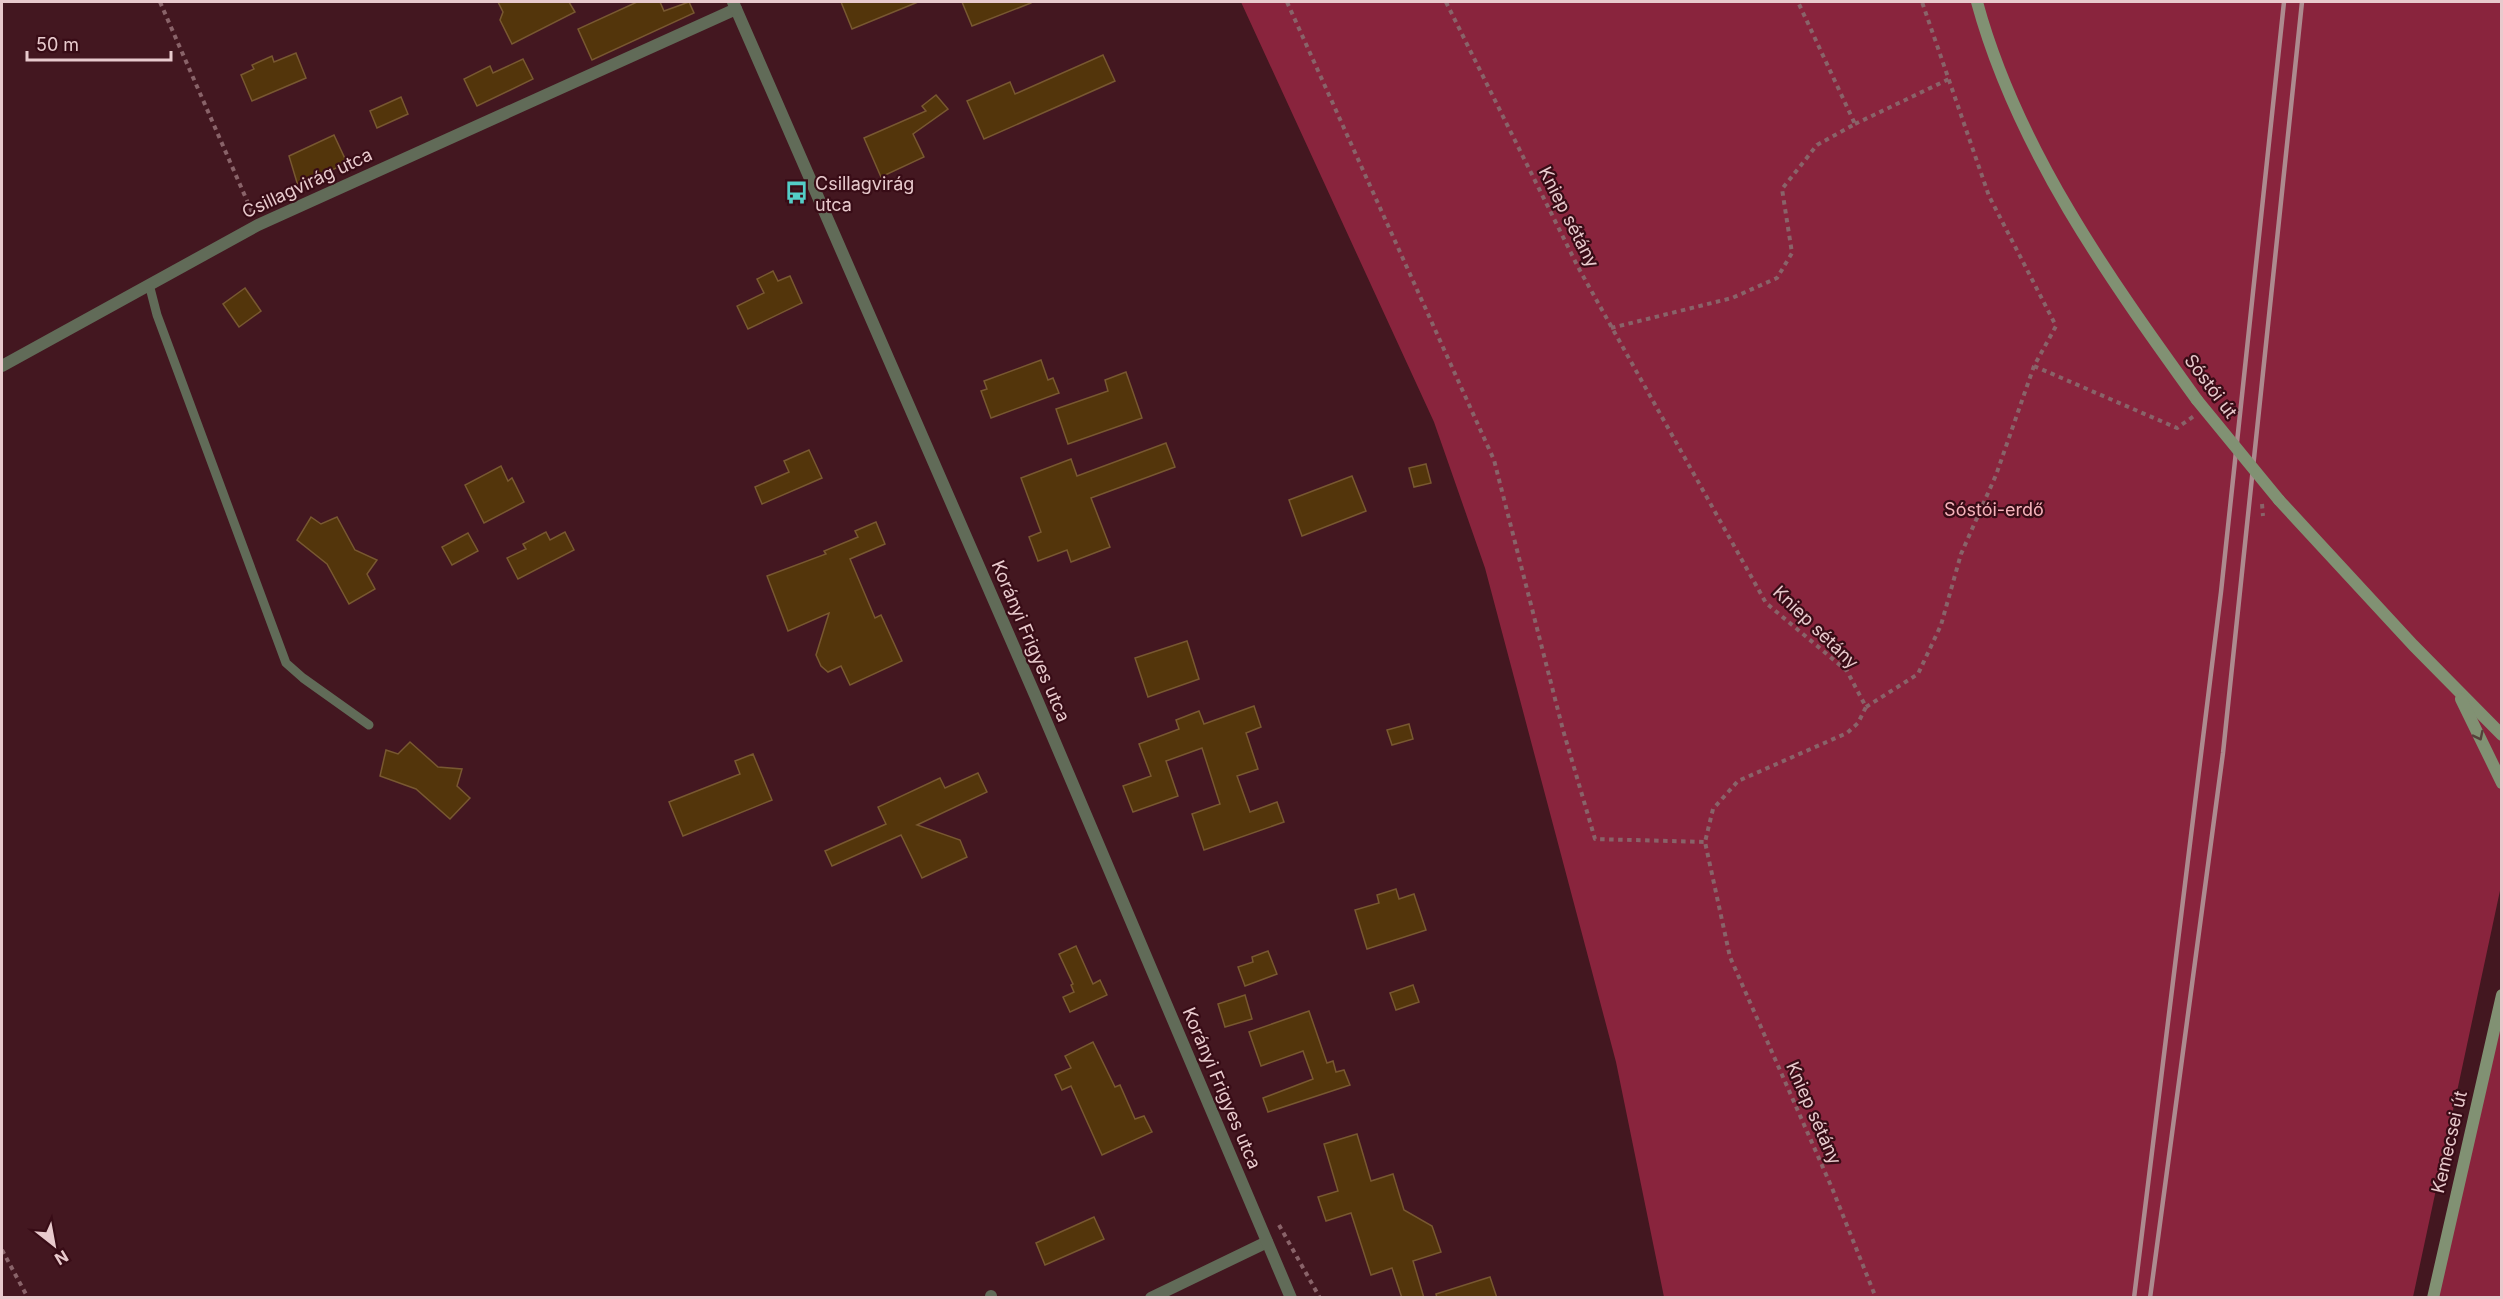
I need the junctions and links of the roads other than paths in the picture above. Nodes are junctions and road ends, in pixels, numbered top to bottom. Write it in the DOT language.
graph roads {
  1 [pos="1977,2"];
  2 [pos="734,5"];
  3 [pos="149,284"];
  4 [pos="2,366"];
  5 [pos="2456,689"];
  6 [pos="369,725"];
  7 [pos="2502,735"];
  8 [pos="2502,783"];
  9 [pos="2502,995"];
  10 [pos="1267,1242"];
  11 [pos="1150,1298"];
  12 [pos="1291,1298"];
  13 [pos="2433,1298"];
  1 -- 5 [label="main road, Sóstói út, bridge"];
  2 -- 3 [label="street, Csillagvirág utca"];
  2 -- 10 [label="street, Korányi Frigyes utca"];
  3 -- 4 [label="street, Csillagvirág utca"];
  3 -- 6 [label="lane"];
  5 -- 7 [label="main road, Sóstói út"];
  5 -- 8 [label="main road, one-way"];
  9 -- 13 [label="main road, Kemecsei út"];
  10 -- 11 [label="street"];
  10 -- 12 [label="street, Korányi Frigyes utca"];
}
